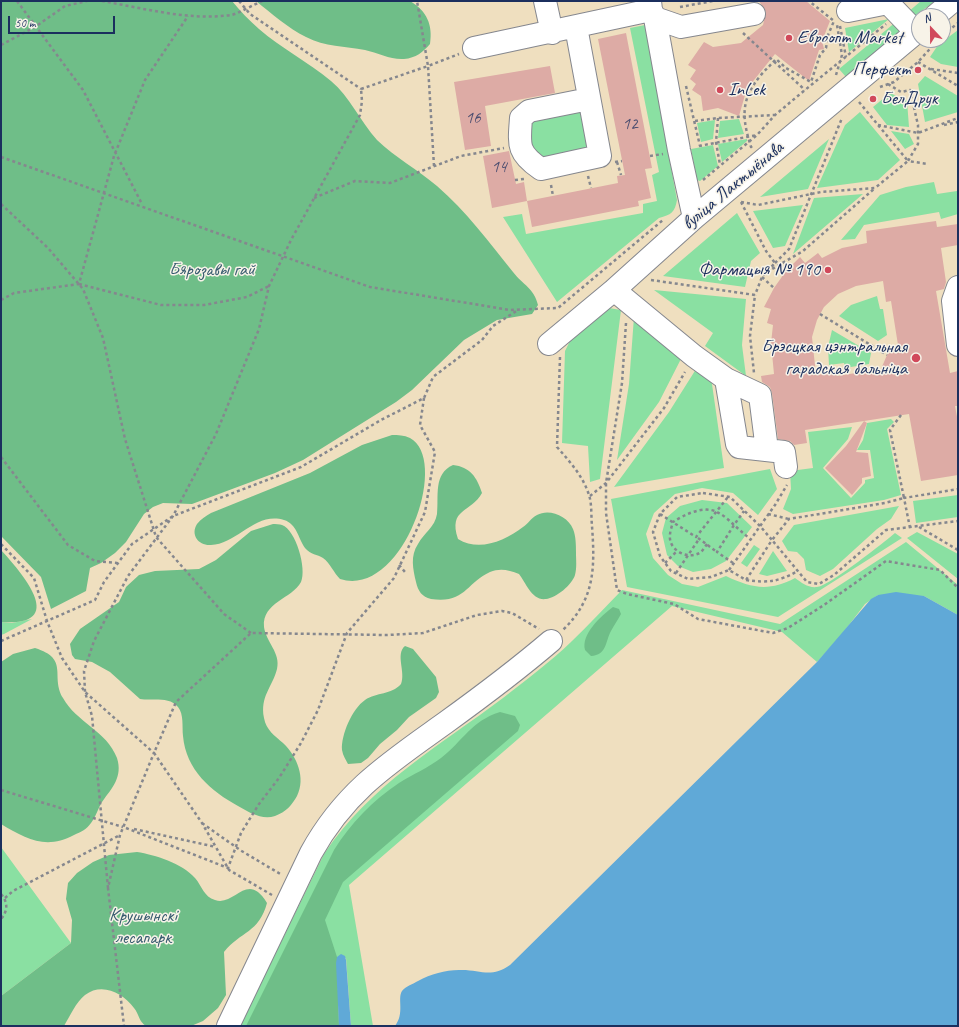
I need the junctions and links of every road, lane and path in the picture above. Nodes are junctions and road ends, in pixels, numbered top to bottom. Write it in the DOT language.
graph roads {
  1 [pos="17,1"];
  2 [pos="87,1"];
  3 [pos="102,1"];
  4 [pos="115,1"];
  5 [pos="239,1"];
  6 [pos="262,1"];
  7 [pos="417,1"];
  8 [pos="545,1"];
  9 [pos="713,1"];
  10 [pos="809,1"];
  11 [pos="953,1"];
  12 [pos="120,4"];
  13 [pos="244,8"];
  14 [pos="677,8"];
  15 [pos="945,8"];
  16 [pos="652,10"];
  17 [pos="899,14"];
  18 [pos="841,15"];
  19 [pos="188,16"];
  20 [pos="746,16"];
  21 [pos="911,25"];
  22 [pos="35,27"];
  23 [pos="576,27"];
  24 [pos="552,33"];
  25 [pos="911,37"];
  26 [pos="1,45"];
  27 [pos="474,48"];
  28 [pos="846,57"];
  29 [pos="774,61"];
  30 [pos="841,61"];
  31 [pos="918,62"];
  32 [pos="428,66"];
  33 [pos="928,68"];
  34 [pos="958,73"];
  35 [pos="835,81"];
  36 [pos="888,84"];
  37 [pos="958,86"];
  38 [pos="361,89"];
  39 [pos="805,90"];
  40 [pos="589,99"];
  41 [pos="860,103"];
  42 [pos="775,115"];
  43 [pos="744,117"];
  44 [pos="843,117"];
  45 [pos="718,118"];
  46 [pos="958,118"];
  47 [pos="695,121"];
  48 [pos="958,122"];
  49 [pos="878,125"];
  50 [pos="935,126"];
  51 [pos="918,133"];
  52 [pos="758,134"];
  53 [pos="748,136"];
  54 [pos="716,142"];
  55 [pos="749,142"];
  56 [pos="756,142"];
  57 [pos="506,148"];
  58 [pos="679,150"];
  59 [pos="115,152"];
  60 [pos="650,156"];
  61 [pos="1,157"];
  62 [pos="908,161"];
  63 [pos="617,162"];
  64 [pos="928,164"];
  65 [pos="720,165"];
  66 [pos="434,166"];
  67 [pos="621,175"];
  68 [pos="875,188"];
  69 [pos="105,192"];
  70 [pos="688,194"];
  71 [pos="810,195"];
  72 [pos="314,198"];
  73 [pos="1,204"];
  74 [pos="142,205"];
  75 [pos="694,218"];
  76 [pos="665,220"];
  77 [pos="284,256"];
  78 [pos="775,263"];
  79 [pos="766,272"];
  80 [pos="762,277"];
  81 [pos="648,280"];
  82 [pos="79,284"];
  83 [pos="269,286"];
  84 [pos="958,287"];
  85 [pos="774,288"];
  86 [pos="755,295"];
  87 [pos="621,296"];
  88 [pos="1,300"];
  89 [pos="518,309"];
  90 [pos="820,314"];
  91 [pos="549,344"];
  92 [pos="958,345"];
  93 [pos="887,355"];
  94 [pos="694,356"];
  95 [pos="726,379"];
  96 [pos="760,395"];
  97 [pos="424,398"];
  98 [pos="901,415"];
  99 [pos="767,450"];
  100 [pos="1,457"];
  101 [pos="786,467"];
  102 [pos="606,483"];
  103 [pos="958,489"];
  104 [pos="590,496"];
  105 [pos="728,497"];
  106 [pos="904,498"];
  107 [pos="716,511"];
  108 [pos="744,511"];
  109 [pos="660,514"];
  110 [pos="768,514"];
  111 [pos="173,516"];
  112 [pos="789,519"];
  113 [pos="958,521"];
  114 [pos="673,522"];
  115 [pos="734,524"];
  116 [pos="760,526"];
  117 [pos="918,527"];
  118 [pos="910,528"];
  119 [pos="154,529"];
  120 [pos="156,537"];
  121 [pos="698,538"];
  122 [pos="750,539"];
  123 [pos="772,540"];
  124 [pos="1,544"];
  125 [pos="707,544"];
  126 [pos="677,550"];
  127 [pos="958,550"];
  128 [pos="717,552"];
  129 [pos="688,556"];
  130 [pos="117,563"];
  131 [pos="666,563"];
  132 [pos="733,563"];
  133 [pos="399,565"];
  134 [pos="729,570"];
  135 [pos="798,571"];
  136 [pos="405,572"];
  137 [pos="676,573"];
  138 [pos="746,580"];
  139 [pos="958,588"];
  140 [pos="47,621"];
  141 [pos="251,633"];
  142 [pos="347,633"];
  143 [pos="1,641"];
  144 [pos="551,641"];
  145 [pos="85,692"];
  146 [pos="154,753"];
  147 [pos="1,790"];
  148 [pos="102,822"];
  149 [pos="202,823"];
  150 [pos="125,827"];
  151 [pos="120,835"];
  152 [pos="104,843"];
  153 [pos="216,847"];
  154 [pos="236,847"];
  155 [pos="228,868"];
  156 [pos="296,883"];
  157 [pos="108,888"];
  158 [pos="1,894"];
  159 [pos="5,898"];
  160 [pos="287,904"];
  161 [pos="1,919"];
  162 [pos="124,1026"];
  163 [pos="228,1026"];
  1 -- 22 [label="path"];
  2 -- 22 [label="path"];
  3 -- 12 [label="path"];
  4 -- 12 [label="path"];
  5 -- 13 [label="path"];
  6 -- 13 [label="path"];
  7 -- 32 [label="path"];
  8 -- 24 [label="street"];
  9 -- 14 [label="path"];
  10 -- 29 [label="path"];
  11 -- 15 [label="street"];
  12 -- 19 [label="path"];
  13 -- 19 [label="path"];
  13 -- 38 [label="path"];
  16 -- 20 [label="street"];
  16 -- 23 [label="street"];
  16 -- 58 [label="street"];
  17 -- 18 [label="street"];
  17 -- 21 [label="street"];
  17 -- 28 [label="path"];
  18 -- 28 [label="path"];
  18 -- 30 [label="path"];
  19 -- 59 [label="path"];
  20 -- 29 [label="path"];
  22 -- 26 [label="path"];
  22 -- 59 [label="path"];
  23 -- 24 [label="street"];
  23 -- 40 [label="street"];
  24 -- 27 [label="street"];
  25 -- 75 [label="street, вуліца Лактыёнава"];
  27 -- 32 [label="path"];
  28 -- 30 [label="path"];
  29 -- 39 [label="path"];
  29 -- 43 [label="path"];
  30 -- 35 [label="path"];
  30 -- 39 [label="path"];
  31 -- 33 [label="path"];
  32 -- 38 [label="path"];
  32 -- 66 [label="path"];
  33 -- 34 [label="path"];
  33 -- 37 [label="path"];
  36 -- 51 [label="path"];
  38 -- 72 [label="path"];
  39 -- 42 [label="path"];
  41 -- 49 [label="path"];
  42 -- 43 [label="path"];
  42 -- 52 [label="path"];
  43 -- 45 [label="path"];
  43 -- 53 [label="path"];
  44 -- 71 [label="path"];
  45 -- 47 [label="path"];
  45 -- 54 [label="path"];
  46 -- 50 [label="path"];
  48 -- 50 [label="path"];
  49 -- 51 [label="path"];
  49 -- 62 [label="path"];
  50 -- 51 [label="path"];
  51 -- 62 [label="path"];
  52 -- 53 [label="path"];
  52 -- 55 [label="path"];
  53 -- 54 [label="path"];
  53 -- 55 [label="path"];
  54 -- 58 [label="path"];
  54 -- 65 [label="path"];
  55 -- 56 [label="path"];
  55 -- 65 [label="path"];
  57 -- 66 [label="path"];
  58 -- 60 [label="path"];
  58 -- 70 [label="street"];
  59 -- 69 [label="path"];
  59 -- 74 [label="path"];
  61 -- 69 [label="path"];
  62 -- 64 [label="path"];
  62 -- 68 [label="path"];
  63 -- 67 [label="path"];
  65 -- 70 [label="path"];
  66 -- 72 [label="path"];
  68 -- 71 [label="path"];
  68 -- 79 [label="path"];
  69 -- 74 [label="path"];
  69 -- 82 [label="path"];
  70 -- 75 [label="street"];
  71 -- 78 [label="path"];
  71 -- 78 [label="path"];
  72 -- 77 [label="path"];
  73 -- 82 [label="path"];
  74 -- 77 [label="path"];
  75 -- 87 [label="street, вуліца Лактыёнава"];
  76 -- 89 [label="path"];
  77 -- 83 [label="path"];
  77 -- 89 [label="path"];
  78 -- 79 [label="path"];
  79 -- 80 [label="path"];
  80 -- 85 [label="path"];
  80 -- 86 [label="path"];
  81 -- 86 [label="path"];
  82 -- 83 [label="path"];
  82 -- 88 [label="path"];
  82 -- 119 [label="path"];
  83 -- 111 [label="path"];
  84 -- 92 [label="street"];
  86 -- 96 [label="path"];
  87 -- 91 [label="street, вуліца Лактыёнава"];
  87 -- 94 [label="street"];
  87 -- 102 [label="path"];
  89 -- 97 [label="path"];
  90 -- 93 [label="path"];
  91 -- 104 [label="path"];
  94 -- 95 [label="street"];
  94 -- 102 [label="path"];
  95 -- 96 [label="street"];
  95 -- 99 [label="street"];
  96 -- 99 [label="street"];
  97 -- 111 [label="path"];
  97 -- 133 [label="path"];
  98 -- 106 [label="path"];
  99 -- 101 [label="street"];
  100 -- 130 [label="path"];
  101 -- 110 [label="path"];
  102 -- 104 [label="path"];
  102 -- 139 [label="path"];
  103 -- 106 [label="path"];
  104 -- 144 [label="path"];
  105 -- 107 [label="path"];
  105 -- 108 [label="path"];
  105 -- 109 [label="path"];
  106 -- 112 [label="path"];
  106 -- 118 [label="path"];
  107 -- 114 [label="path"];
  107 -- 115 [label="path"];
  107 -- 121 [label="path"];
  108 -- 115 [label="path"];
  108 -- 116 [label="path"];
  109 -- 114 [label="path"];
  109 -- 131 [label="path"];
  110 -- 112 [label="path"];
  110 -- 116 [label="path"];
  111 -- 119 [label="path"];
  111 -- 120 [label="path"];
  112 -- 123 [label="path"];
  113 -- 117 [label="path"];
  114 -- 121 [label="path"];
  114 -- 126 [label="path"];
  115 -- 122 [label="path"];
  115 -- 128 [label="path"];
  116 -- 122 [label="path"];
  116 -- 123 [label="path"];
  117 -- 118 [label="path"];
  117 -- 127 [label="path"];
  118 -- 135 [label="path"];
  119 -- 120 [label="path"];
  119 -- 130 [label="path"];
  120 -- 141 [label="path"];
  120 -- 145 [label="path"];
  121 -- 125 [label="path"];
  121 -- 129 [label="path"];
  122 -- 132 [label="path"];
  123 -- 135 [label="path"];
  123 -- 138 [label="path"];
  124 -- 140 [label="path"];
  125 -- 128 [label="path"];
  125 -- 129 [label="path"];
  126 -- 129 [label="path"];
  126 -- 131 [label="path"];
  128 -- 132 [label="path"];
  129 -- 137 [label="path"];
  130 -- 140 [label="path"];
  131 -- 137 [label="path"];
  132 -- 134 [label="path"];
  133 -- 136 [label="path"];
  133 -- 142 [label="path"];
  134 -- 137 [label="path"];
  134 -- 138 [label="path"];
  135 -- 138 [label="path"];
  140 -- 143 [label="path"];
  140 -- 145 [label="path"];
  141 -- 142 [label="path"];
  141 -- 146 [label="path"];
  142 -- 144 [label="path"];
  142 -- 154 [label="path"];
  144 -- 156 [label="street"];
  145 -- 146 [label="path"];
  145 -- 148 [label="path"];
  146 -- 149 [label="path"];
  146 -- 150 [label="path"];
  147 -- 148 [label="path"];
  148 -- 150 [label="path"];
  148 -- 152 [label="path"];
  149 -- 153 [label="path"];
  149 -- 154 [label="path"];
  150 -- 151 [label="path"];
  150 -- 153 [label="path"];
  150 -- 155 [label="path"];
  151 -- 152 [label="path"];
  151 -- 157 [label="path"];
  152 -- 157 [label="path"];
  152 -- 159 [label="path"];
  153 -- 155 [label="path"];
  154 -- 155 [label="path"];
  154 -- 156 [label="path"];
  155 -- 160 [label="path"];
  156 -- 160 [label="street"];
  157 -- 162 [label="path"];
  158 -- 159 [label="path"];
  159 -- 161 [label="path"];
  160 -- 163 [label="street"];
}
